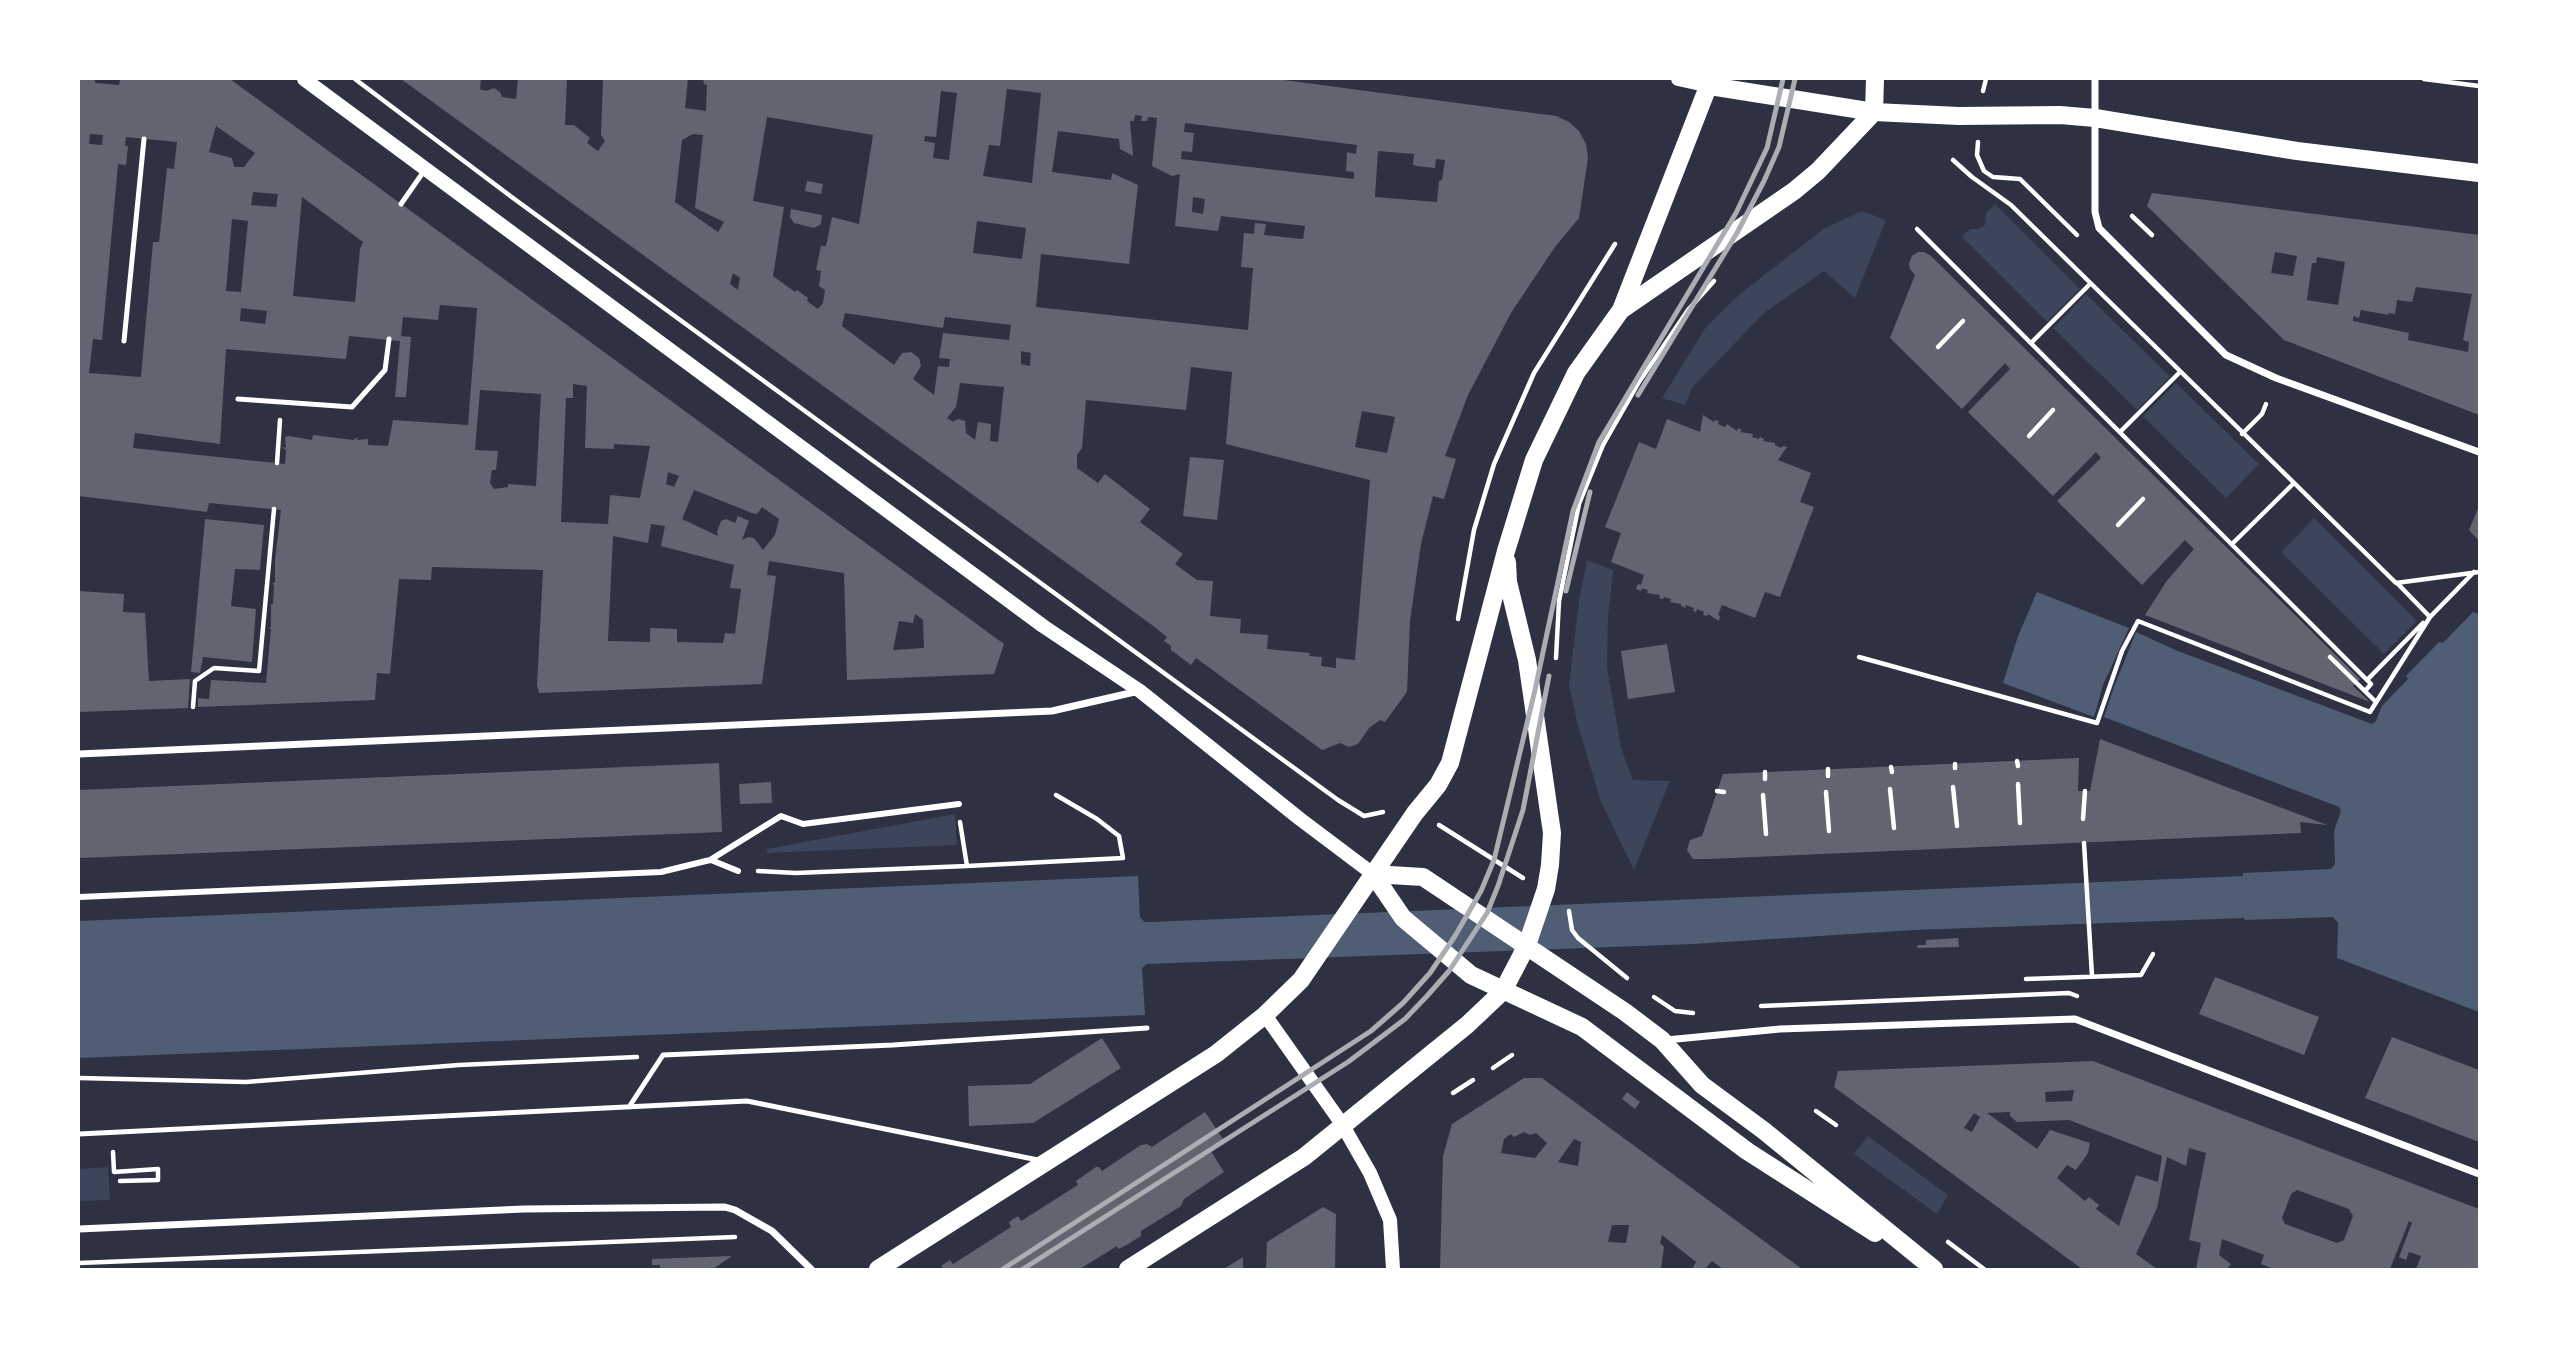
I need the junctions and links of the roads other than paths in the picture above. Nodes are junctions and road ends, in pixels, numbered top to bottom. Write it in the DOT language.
graph roads {
  1 [pos="304,79"];
  2 [pos="1678,79"];
  3 [pos="1875,79"];
  4 [pos="2095,79"];
  5 [pos="1711,82"];
  6 [pos="1874,112"];
  7 [pos="2095,118"];
  8 [pos="144,139"];
  9 [pos="426,169"];
  10 [pos="2479,173"];
  11 [pos="401,204"];
  12 [pos="1621,310"];
  13 [pos="388,340"];
  14 [pos="124,341"];
  15 [pos="238,398"];
  16 [pos="2479,452"];
  17 [pos="1506,551"];
  18 [pos="1140,691"];
  19 [pos="79,754"];
  20 [pos="958,804"];
  21 [pos="710,860"];
  22 [pos="738,871"];
  23 [pos="1373,874"];
  24 [pos="79,897"];
  25 [pos="1527,945"];
  26 [pos="1503,990"];
  27 [pos="1265,1016"];
  28 [pos="1147,1028"];
  29 [pos="1662,1040"];
  30 [pos="629,1107"];
  31 [pos="1342,1125"];
  32 [pos="79,1135"];
  33 [pos="1045,1162"];
  34 [pos="2479,1174"];
  35 [pos="79,1230"];
  36 [pos="1915,1263"];
  37 [pos="811,1269"];
  38 [pos="878,1269"];
  39 [pos="1128,1269"];
  40 [pos="1393,1269"];
  41 [pos="1934,1269"];
  1 -- 9 [label="main road"];
  2 -- 5 [label="main road"];
  3 -- 6 [label="main road"];
  4 -- 7 [label="street"];
  5 -- 6 [label="main road"];
  5 -- 12 [label="main road"];
  6 -- 7 [label="main road"];
  6 -- 12 [label="main road"];
  7 -- 10 [label="main road"];
  7 -- 16 [label="street"];
  8 -- 14 [label="lane"];
  9 -- 11 [label="lane"];
  9 -- 18 [label="main road"];
  12 -- 17 [label="main road"];
  13 -- 15 [label="lane"];
  17 -- 23 [label="main road"];
  17 -- 25 [label="main road"];
  18 -- 19 [label="street"];
  18 -- 23 [label="main road"];
  20 -- 21 [label="street"];
  21 -- 22 [label="street"];
  21 -- 24 [label="street"];
  23 -- 25 [label="main road"];
  23 -- 26 [label="main road"];
  23 -- 27 [label="main road"];
  25 -- 26 [label="main road"];
  25 -- 29 [label="main road"];
  26 -- 31 [label="main road"];
  26 -- 36 [label="main road"];
  27 -- 31 [label="main road"];
  27 -- 33 [label="main road"];
  28 -- 30 [label="lane"];
  29 -- 34 [label="street"];
  29 -- 36 [label="main road"];
  30 -- 32 [label="lane"];
  30 -- 33 [label="lane"];
  31 -- 39 [label="main road"];
  31 -- 40 [label="main road"];
  33 -- 38 [label="main road"];
  35 -- 37 [label="street"];
  36 -- 41 [label="main road"];
}
